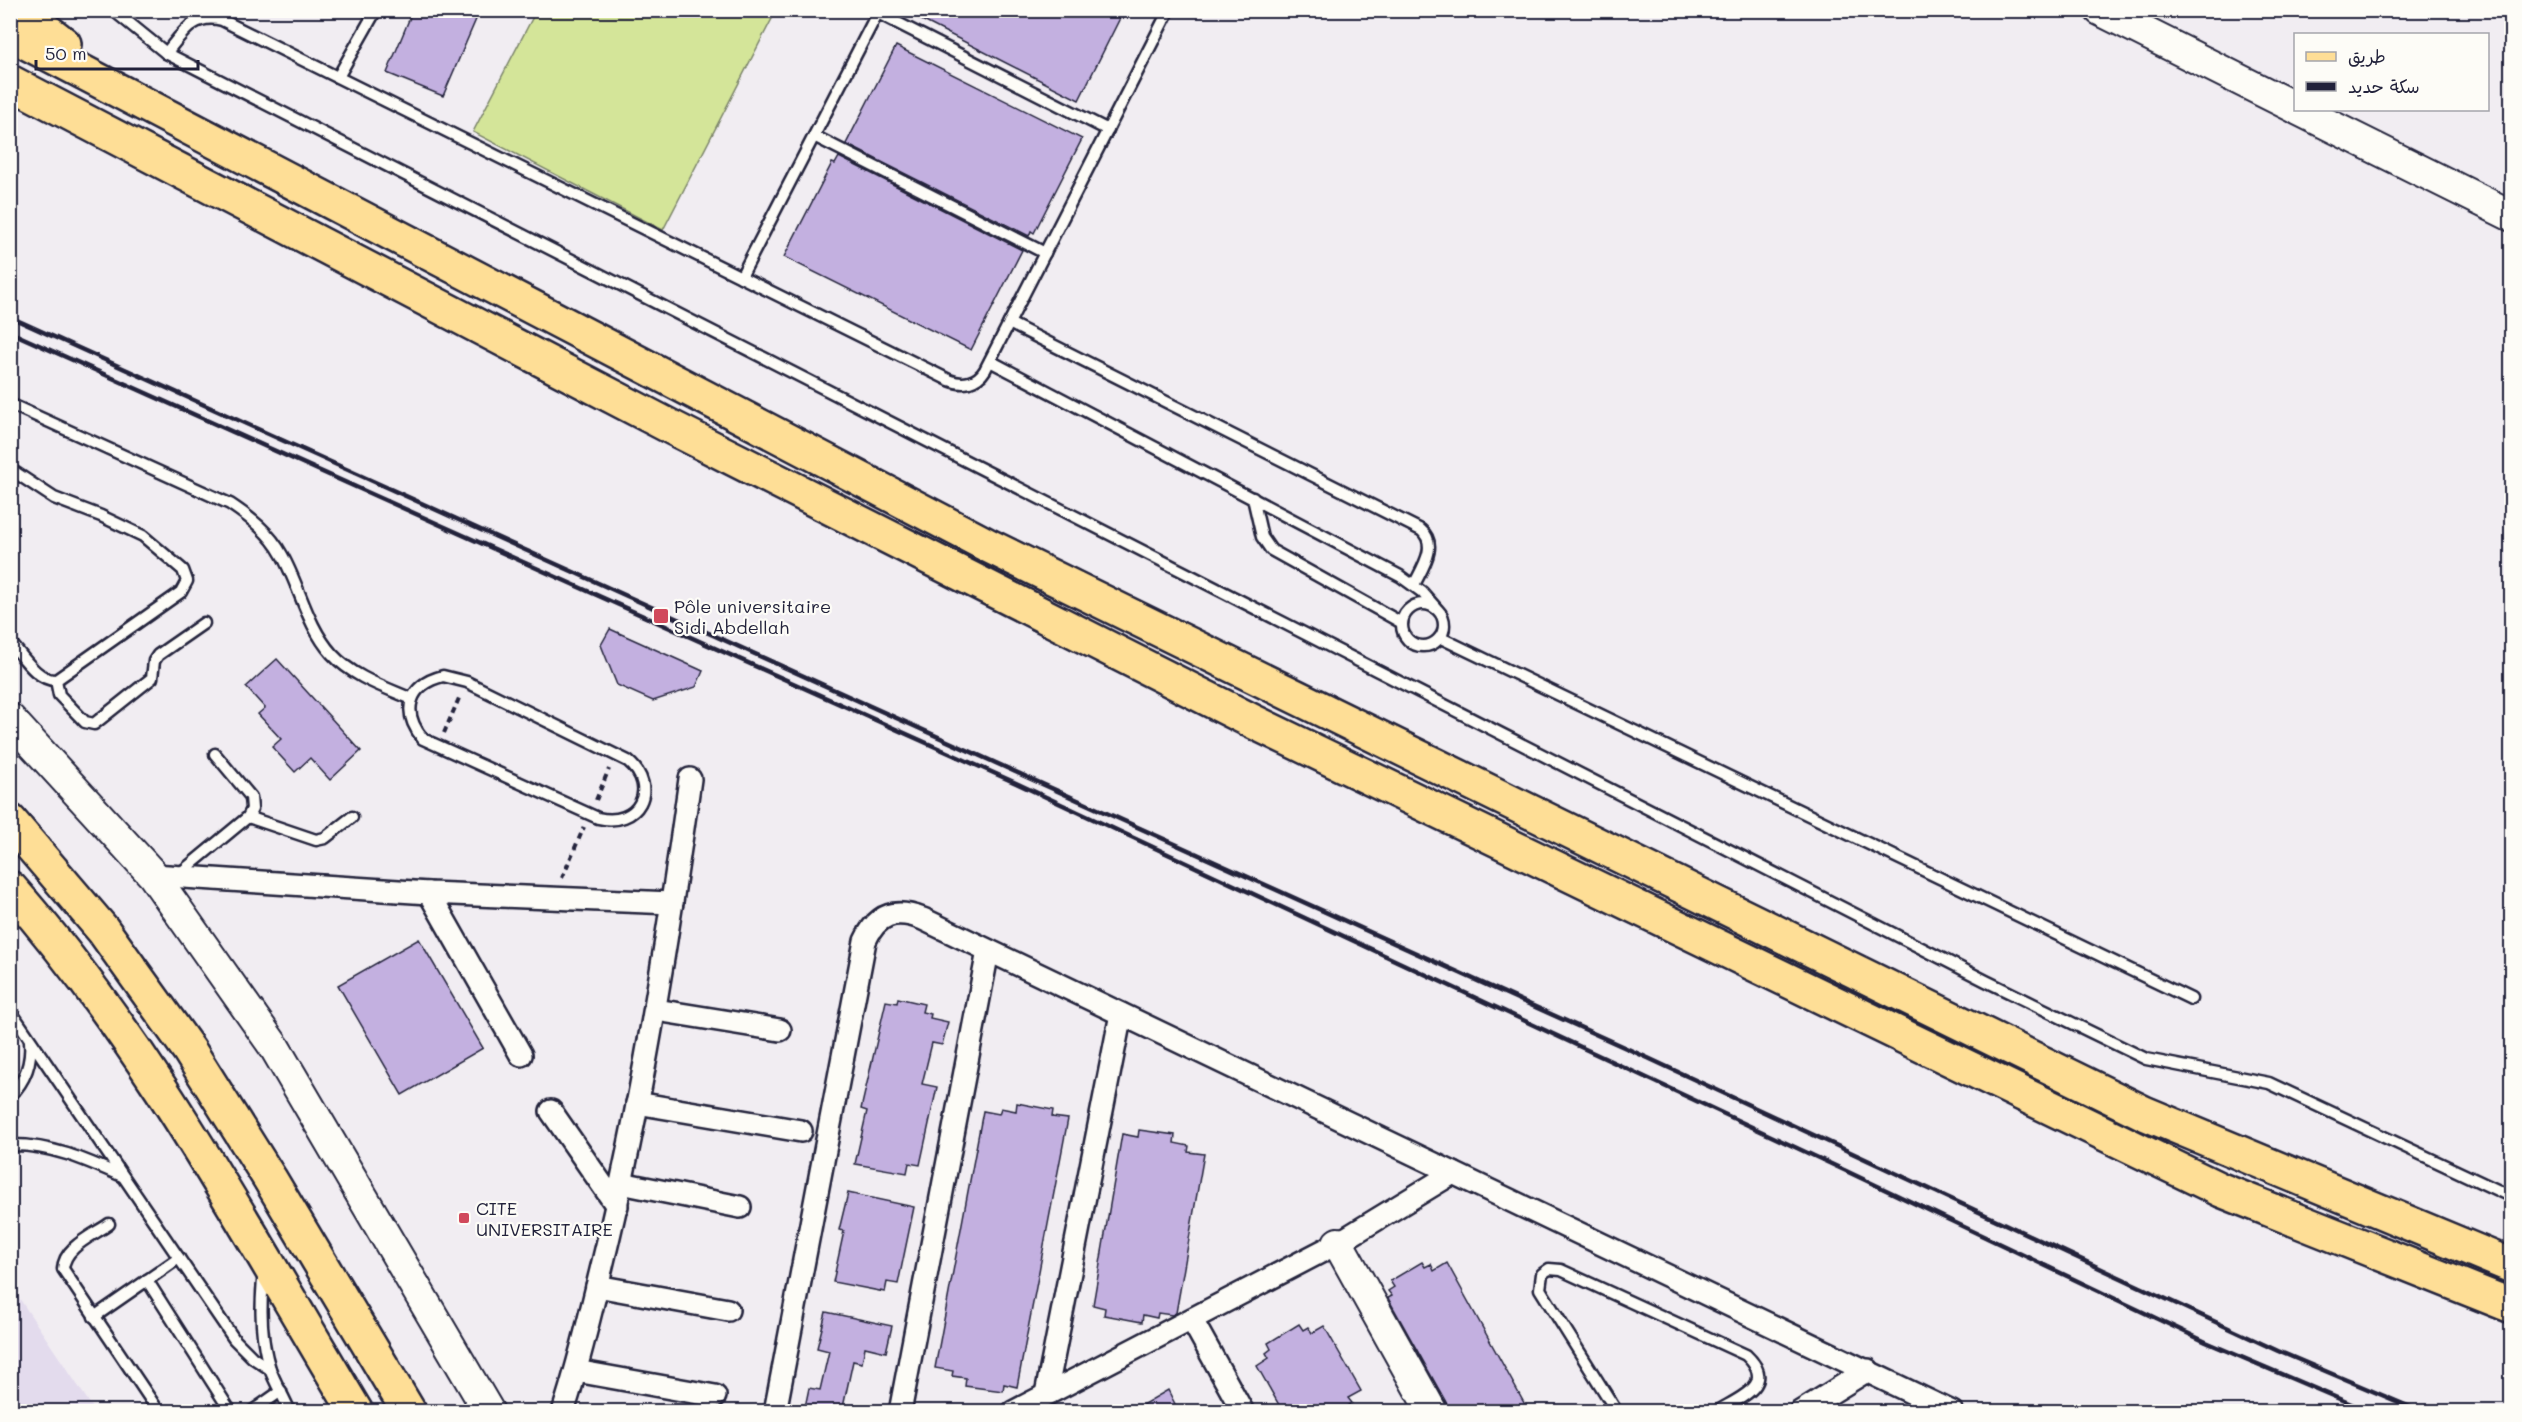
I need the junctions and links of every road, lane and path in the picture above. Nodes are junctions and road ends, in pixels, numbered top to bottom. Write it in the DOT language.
graph roads {
  1 [pos="20,10"];
  2 [pos="113,10"];
  3 [pos="376,10"];
  4 [pos="1169,10"];
  5 [pos="2100,10"];
  6 [pos="879,12"];
  7 [pos="10,34"];
  8 [pos="166,53"];
  9 [pos="338,77"];
  10 [pos="10,82"];
  11 [pos="145,104"];
  12 [pos="2294,107"];
  13 [pos="2301,111"];
  14 [pos="1108,130"];
  15 [pos="814,136"];
  16 [pos="2511,216"];
  17 [pos="1045,253"];
  18 [pos="741,277"];
  19 [pos="1009,323"];
  20 [pos="990,361"];
  21 [pos="10,404"];
  22 [pos="10,470"];
  23 [pos="1253,498"];
  24 [pos="1414,585"];
  25 [pos="1436,608"];
  26 [pos="204,623"];
  27 [pos="1402,623"];
  28 [pos="1441,638"];
  29 [pos="10,642"];
  30 [pos="56,680"];
  31 [pos="466,682"];
  32 [pos="412,699"];
  33 [pos="10,719"];
  34 [pos="438,746"];
  35 [pos="215,754"];
  36 [pos="690,779"];
  37 [pos="248,817"];
  38 [pos="352,817"];
  39 [pos="10,821"];
  40 [pos="164,876"];
  41 [pos="10,888"];
  42 [pos="429,893"];
  43 [pos="672,903"];
  44 [pos="988,951"];
  45 [pos="2192,999"];
  46 [pos="10,1010"];
  47 [pos="656,1010"];
  48 [pos="1120,1014"];
  49 [pos="780,1030"];
  50 [pos="29,1038"];
  51 [pos="521,1055"];
  52 [pos="10,1096"];
  53 [pos="637,1103"];
  54 [pos="551,1111"];
  55 [pos="801,1131"];
  56 [pos="10,1145"];
  57 [pos="1453,1173"];
  58 [pos="122,1176"];
  59 [pos="621,1183"];
  60 [pos="2511,1197"];
  61 [pos="617,1206"];
  62 [pos="740,1207"];
  63 [pos="109,1224"];
  64 [pos="1330,1248"];
  65 [pos="179,1258"];
  66 [pos="266,1259"];
  67 [pos="2511,1266"];
  68 [pos="147,1280"];
  69 [pos="597,1286"];
  70 [pos="2511,1306"];
  71 [pos="728,1310"];
  72 [pos="94,1317"];
  73 [pos="1192,1320"];
  74 [pos="270,1369"];
  75 [pos="1868,1370"];
  76 [pos="576,1371"];
  77 [pos="281,1391"];
  78 [pos="1046,1394"];
  79 [pos="715,1396"];
  80 [pos="1803,1411"];
  81 [pos="159,1412"];
  82 [pos="231,1412"];
  83 [pos="251,1412"];
  84 [pos="290,1412"];
  85 [pos="357,1412"];
  86 [pos="409,1412"];
  87 [pos="489,1412"];
  88 [pos="563,1412"];
  89 [pos="775,1412"];
  90 [pos="900,1412"];
  91 [pos="1013,1412"];
  92 [pos="1243,1412"];
  93 [pos="1408,1412"];
  94 [pos="1432,1412"];
  95 [pos="1617,1412"];
  96 [pos="1716,1412"];
  97 [pos="1952,1412"];
  1 -- 11 [label="main road"];
  2 -- 8 [label="lane"];
  3 -- 9 [label="lane"];
  4 -- 14 [label="lane"];
  5 -- 12 [label="street"];
  6 -- 14 [label="lane"];
  6 -- 15 [label="lane"];
  7 -- 11 [label="main road"];
  8 -- 9 [label="lane"];
  8 -- 60 [label="lane"];
  9 -- 18 [label="lane"];
  10 -- 70 [label="main road"];
  11 -- 67 [label="main road"];
  13 -- 16 [label="street"];
  14 -- 17 [label="lane"];
  15 -- 17 [label="lane"];
  15 -- 18 [label="lane"];
  17 -- 19 [label="lane"];
  18 -- 20 [label="lane"];
  19 -- 20 [label="lane"];
  19 -- 24 [label="lane"];
  20 -- 23 [label="lane"];
  21 -- 32 [label="lane"];
  22 -- 30 [label="lane"];
  23 -- 24 [label="lane"];
  23 -- 27 [label="lane"];
  24 -- 25 [label="lane"];
  25 -- 27 [label="lane"];
  25 -- 28 [label="lane"];
  26 -- 30 [label="lane"];
  27 -- 28 [label="lane"];
  28 -- 45 [label="lane"];
  29 -- 30 [label="lane"];
  31 -- 32 [label="lane"];
  31 -- 34 [label="path"];
  31 -- 34 [label="lane"];
  32 -- 34 [label="lane"];
  33 -- 40 [label="street"];
  35 -- 37 [label="lane"];
  36 -- 43 [label="street"];
  37 -- 38 [label="lane"];
  37 -- 40 [label="lane"];
  39 -- 86 [label="main road"];
  40 -- 42 [label="street"];
  40 -- 87 [label="street"];
  41 -- 66 [label="main road"];
  42 -- 43 [label="street"];
  42 -- 51 [label="street"];
  43 -- 47 [label="street"];
  44 -- 48 [label="street"];
  44 -- 89 [label="street"];
  44 -- 90 [label="street"];
  46 -- 50 [label="lane"];
  47 -- 49 [label="street"];
  47 -- 53 [label="street"];
  48 -- 57 [label="street"];
  48 -- 78 [label="street"];
  50 -- 52 [label="lane"];
  50 -- 58 [label="lane"];
  53 -- 55 [label="street"];
  53 -- 59 [label="street"];
  54 -- 61 [label="street"];
  56 -- 58 [label="lane"];
  57 -- 64 [label="street"];
  57 -- 75 [label="street"];
  58 -- 65 [label="lane"];
  59 -- 61 [label="street"];
  59 -- 62 [label="street"];
  61 -- 69 [label="street"];
  63 -- 72 [label="lane"];
  64 -- 73 [label="street"];
  64 -- 93 [label="street"];
  64 -- 94 [label="street"];
  65 -- 68 [label="lane"];
  65 -- 74 [label="lane"];
  66 -- 74 [label="lane"];
  66 -- 85 [label="main road"];
  68 -- 72 [label="lane"];
  68 -- 82 [label="lane"];
  69 -- 71 [label="street"];
  69 -- 76 [label="street"];
  72 -- 81 [label="lane"];
  73 -- 78 [label="street"];
  73 -- 92 [label="street"];
  74 -- 77 [label="lane"];
  75 -- 80 [label="street"];
  75 -- 97 [label="street"];
  76 -- 79 [label="street"];
  76 -- 88 [label="street"];
  77 -- 83 [label="lane"];
  77 -- 84 [label="lane"];
  78 -- 91 [label="street"];
  95 -- 96 [label="lane"];
}
